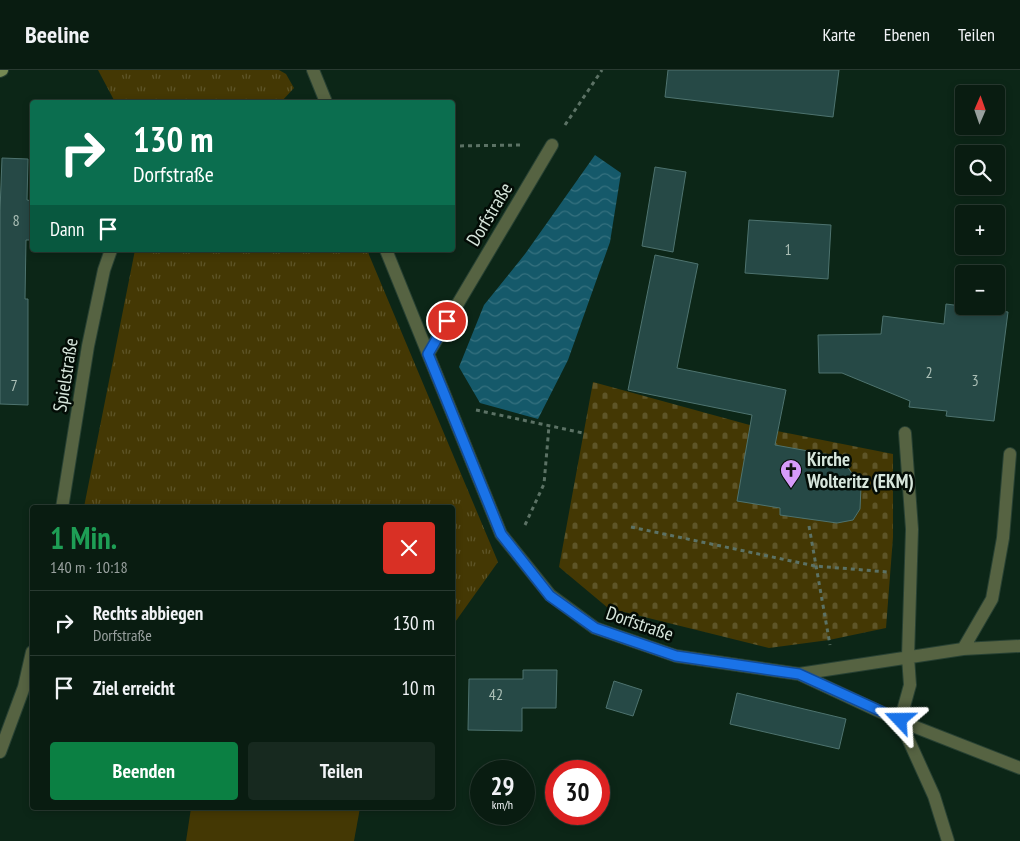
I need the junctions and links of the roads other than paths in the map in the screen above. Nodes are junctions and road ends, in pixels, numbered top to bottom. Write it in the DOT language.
graph roads {
  1 [pos="313,70"];
  2 [pos="325,100"];
  3 [pos="552,145"];
  4 [pos="110,252"];
  5 [pos="387,252"];
  6 [pos="428,354"];
  7 [pos="905,434"];
  8 [pos="1010,454"];
  9 [pos="62,505"];
  10 [pos="1020,646"];
  11 [pos="962,649"];
  12 [pos="908,657"];
  13 [pos="30,661"];
  14 [pos="799,674"];
  15 [pos="900,720"];
  16 [pos="0,752"];
  17 [pos="1020,768"];
  18 [pos="948,841"];
  1 -- 2 [label="street"];
  3 -- 6 [label="street, Dorfstraße"];
  4 -- 9 [label="street, Spielstraße"];
  5 -- 6 [label="street, Dorfstraße"];
  6 -- 14 [label="street, Dorfstraße"];
  7 -- 12 [label="street"];
  8 -- 11 [label="street"];
  10 -- 11 [label="street"];
  11 -- 12 [label="street"];
  12 -- 14 [label="street"];
  12 -- 15 [label="street"];
  13 -- 16 [label="street"];
  14 -- 15 [label="street, Dorfstraße"];
  15 -- 17 [label="street, Dorfstraße"];
  15 -- 18 [label="street"];
}
